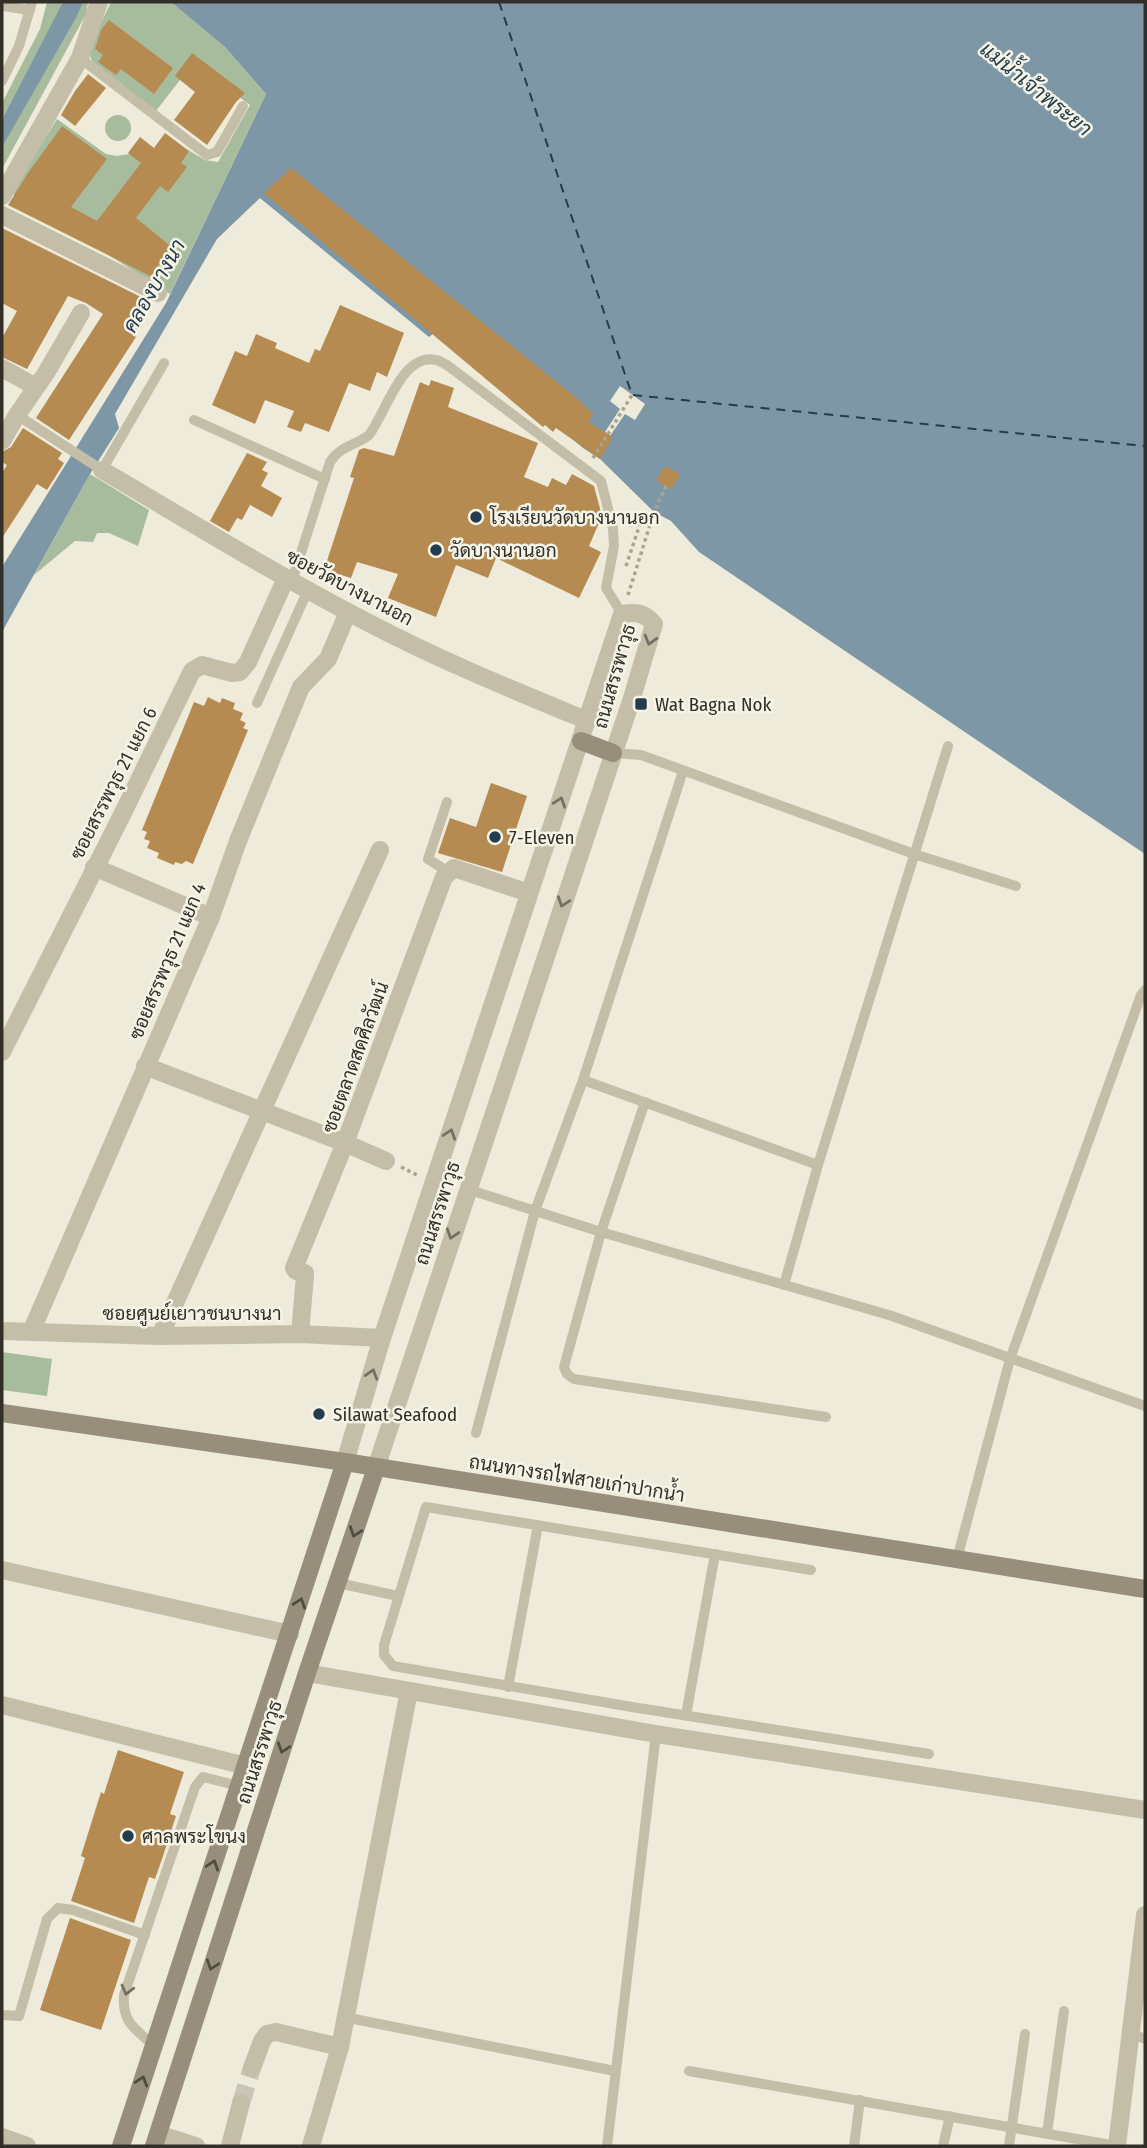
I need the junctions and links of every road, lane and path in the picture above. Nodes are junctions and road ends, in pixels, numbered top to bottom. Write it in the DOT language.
graph roads {
  1 [pos="99,2"];
  2 [pos="2,6"];
  3 [pos="31,6"];
  4 [pos="80,58"];
  5 [pos="2,81"];
  6 [pos="243,106"];
  7 [pos="2,196"];
  8 [pos="2,215"];
  9 [pos="158,293"];
  10 [pos="81,313"];
  11 [pos="164,363"];
  12 [pos="2,368"];
  13 [pos="36,387"];
  14 [pos="632,395"];
  15 [pos="17,415"];
  16 [pos="194,420"];
  17 [pos="2,441"];
  18 [pos="594,456"];
  19 [pos="100,469"];
  20 [pos="325,479"];
  21 [pos="666,486"];
  22 [pos="289,580"];
  23 [pos="308,590"];
  24 [pos="348,612"];
  25 [pos="622,614"];
  26 [pos="257,703"];
  27 [pos="588,721"];
  28 [pos="581,741"];
  29 [pos="948,746"];
  30 [pos="613,753"];
  31 [pos="683,771"];
  32 [pos="446,802"];
  33 [pos="380,849"];
  34 [pos="914,854"];
  35 [pos="94,867"];
  36 [pos="447,872"];
  37 [pos="1016,886"];
  38 [pos="529,893"];
  39 [pos="211,917"];
  40 [pos="1145,990"];
  41 [pos="2,1052"];
  42 [pos="145,1066"];
  43 [pos="583,1080"];
  44 [pos="645,1102"];
  45 [pos="263,1111"];
  46 [pos="345,1143"];
  47 [pos="386,1161"];
  48 [pos="818,1165"];
  49 [pos="434,1182"];
  50 [pos="467,1189"];
  51 [pos="536,1212"];
  52 [pos="601,1232"];
  53 [pos="784,1285"];
  54 [pos="2,1331"];
  55 [pos="31,1332"];
  56 [pos="300,1334"];
  57 [pos="160,1336"];
  58 [pos="382,1338"];
  59 [pos="1010,1359"];
  60 [pos="1145,1406"];
  61 [pos="2,1413"];
  62 [pos="825,1417"];
  63 [pos="476,1433"];
  64 [pos="345,1462"];
  65 [pos="376,1468"];
  66 [pos="538,1525"];
  67 [pos="715,1554"];
  68 [pos="957,1559"];
  69 [pos="2,1570"];
  70 [pos="811,1570"];
  71 [pos="338,1583"];
  72 [pos="1145,1589"];
  73 [pos="398,1596"];
  74 [pos="290,1634"];
  75 [pos="276,1675"];
  76 [pos="305,1678"];
  77 [pos="508,1687"];
  78 [pos="409,1691"];
  79 [pos="2,1705"];
  80 [pos="687,1715"];
  81 [pos="656,1734"];
  82 [pos="929,1754"];
  83 [pos="246,1766"];
  84 [pos="239,1786"];
  85 [pos="1145,1810"];
  86 [pos="1145,1915"];
  87 [pos="1145,1921"];
  88 [pos="145,1934"];
  89 [pos="1064,2011"];
  90 [pos="2,2015"];
  91 [pos="344,2017"];
  92 [pos="160,2024"];
  93 [pos="190,2033"];
  94 [pos="1025,2034"];
  95 [pos="1138,2036"];
  96 [pos="153,2045"];
  97 [pos="340,2047"];
  98 [pos="252,2068"];
  99 [pos="615,2071"];
  100 [pos="689,2071"];
  101 [pos="860,2100"];
  102 [pos="240,2103"];
  103 [pos="950,2116"];
  104 [pos="1012,2126"];
  105 [pos="1052,2133"];
  106 [pos="2,2137"];
  107 [pos="156,2140"];
  108 [pos="27,2146"];
  109 [pos="121,2146"];
  110 [pos="196,2146"];
  111 [pos="230,2146"];
  112 [pos="311,2146"];
  113 [pos="607,2146"];
  114 [pos="854,2146"];
  115 [pos="943,2146"];
  116 [pos="1009,2146"];
  117 [pos="1055,2146"];
  118 [pos="1116,2146"];
  1 -- 4 [label="street"];
  2 -- 3 [label="lane"];
  3 -- 5 [label="lane"];
  4 -- 6 [label="lane"];
  4 -- 7 [label="street"];
  8 -- 9 [label="street"];
  10 -- 13 [label="street"];
  11 -- 19 [label="lane"];
  12 -- 13 [label="street"];
  13 -- 15 [label="street"];
  14 -- 18 [label="path"];
  15 -- 17 [label="street"];
  15 -- 19 [label="lane"];
  16 -- 20 [label="lane"];
  19 -- 22 [label="street, ซอยวัดบางนานอก"];
  20 -- 22 [label="lane"];
  20 -- 25 [label="lane"];
  21 -- 25 [label="path"];
  22 -- 23 [label="street, ซอยวัดบางนานอก"];
  22 -- 35 [label="street, ซอยสรรพวุธ 21 แยก 6"];
  23 -- 24 [label="street, ซอยวัดบางนานอก"];
  23 -- 26 [label="lane"];
  24 -- 27 [label="street, ซอยวัดบางนานอก"];
  24 -- 39 [label="street, ซอยสรรพวุธ 21 แยก 4"];
  25 -- 27 [label="street, ถนนสรรพาวุธ"];
  25 -- 30 [label="street, ถนนสรรพาวุธ, one-way"];
  27 -- 28 [label="street, ถนนสรรพาวุธ"];
  28 -- 30 [label="main road"];
  38 -- 28 [label="street, ถนนสรรพาวุธ, one-way"];
  29 -- 34 [label="lane"];
  30 -- 31 [label="lane"];
  30 -- 50 [label="street, ถนนสรรพาวุธ, one-way"];
  31 -- 34 [label="lane"];
  31 -- 43 [label="lane"];
  32 -- 36 [label="lane"];
  33 -- 45 [label="street"];
  34 -- 37 [label="lane"];
  34 -- 48 [label="lane"];
  35 -- 39 [label="street"];
  35 -- 41 [label="street, ซอยสรรพวุธ 21 แยก 6"];
  36 -- 38 [label="street"];
  36 -- 46 [label="street, ซอยตลาดสดศิลวัฒน์"];
  49 -- 38 [label="street, ถนนสรรพาวุธ, one-way"];
  39 -- 42 [label="street, ซอยสรรพวุธ 21 แยก 4"];
  40 -- 59 [label="lane"];
  42 -- 45 [label="street"];
  42 -- 55 [label="street, ซอยสรรพวุธ 21 แยก 4"];
  43 -- 44 [label="lane"];
  43 -- 51 [label="lane"];
  44 -- 48 [label="lane"];
  44 -- 52 [label="lane"];
  45 -- 46 [label="street"];
  45 -- 57 [label="street"];
  46 -- 47 [label="street"];
  46 -- 56 [label="street, ซอยตลาดสดศิลวัฒน์"];
  47 -- 49 [label="path"];
  48 -- 53 [label="lane"];
  49 -- 58 [label="street, ถนนสรรพาวุธ"];
  50 -- 51 [label="lane"];
  50 -- 65 [label="street, ถนนสรรพาวุธ, one-way"];
  51 -- 52 [label="lane"];
  51 -- 63 [label="lane"];
  52 -- 53 [label="lane"];
  52 -- 62 [label="lane"];
  53 -- 59 [label="lane"];
  54 -- 55 [label="street, ซอยศูนย์เยาวชนบางนา"];
  55 -- 57 [label="street, ซอยศูนย์เยาวชนบางนา"];
  56 -- 57 [label="street, ซอยศูนย์เยาวชนบางนา"];
  56 -- 58 [label="street, ซอยศูนย์เยาวชนบางนา"];
  64 -- 58 [label="street, ถนนสรรพาวุธ, one-way"];
  59 -- 60 [label="lane"];
  59 -- 68 [label="lane"];
  61 -- 64 [label="main road, ถนนทางรถไฟสายเก่าปากน้ำ"];
  64 -- 65 [label="main road, ถนนทางรถไฟสายเก่าปากน้ำ"];
  74 -- 64 [label="main road, ถนนสรรพาวุธ, one-way"];
  65 -- 68 [label="main road, ถนนทางรถไฟสายเก่าปากน้ำ"];
  65 -- 71 [label="main road, ถนนสรรพาวุธ, one-way"];
  66 -- 67 [label="lane"];
  66 -- 73 [label="lane"];
  66 -- 77 [label="lane"];
  67 -- 70 [label="lane"];
  67 -- 80 [label="lane"];
  68 -- 72 [label="main road, ถนนทางรถไฟสายเก่าปากน้ำ"];
  69 -- 74 [label="street"];
  71 -- 73 [label="lane"];
  71 -- 76 [label="main road, ถนนสรรพาวุธ"];
  73 -- 77 [label="lane"];
  74 -- 75 [label="main road, ถนนสรรพาวุธ"];
  75 -- 76 [label="main road"];
  75 -- 83 [label="main road, ถนนสรรพาวุธ"];
  76 -- 78 [label="street"];
  76 -- 93 [label="main road, ถนนสรรพาวุธ, one-way"];
  77 -- 80 [label="lane"];
  78 -- 81 [label="street"];
  78 -- 91 [label="street"];
  79 -- 83 [label="street"];
  80 -- 82 [label="lane"];
  81 -- 85 [label="street"];
  81 -- 99 [label="lane"];
  83 -- 84 [label="main road, ถนนสรรพาวุธ"];
  84 -- 88 [label="lane"];
  92 -- 84 [label="main road, ถนนสรรพาวุธ, one-way"];
  86 -- 87 [label="street"];
  87 -- 95 [label="street"];
  88 -- 90 [label="lane"];
  88 -- 96 [label="lane, one-way"];
  89 -- 105 [label="lane"];
  91 -- 97 [label="street"];
  91 -- 99 [label="lane"];
  92 -- 93 [label="main road"];
  92 -- 96 [label="main road, ถนนสรรพาวุธ"];
  93 -- 107 [label="main road, ถนนสรรพาวุธ"];
  94 -- 104 [label="lane"];
  95 -- 118 [label="street"];
  109 -- 96 [label="main road, ถนนสรรพาวุธ, one-way"];
  97 -- 98 [label="street"];
  97 -- 112 [label="street"];
  99 -- 113 [label="lane"];
  100 -- 101 [label="lane"];
  101 -- 103 [label="lane"];
  101 -- 114 [label="lane"];
  102 -- 111 [label="street"];
  103 -- 104 [label="lane"];
  103 -- 115 [label="lane"];
  104 -- 105 [label="lane"];
  104 -- 116 [label="lane"];
  105 -- 117 [label="lane"];
  105 -- 118 [label="lane"];
  106 -- 108 [label="street"];
  107 -- 110 [label="street"];
}
